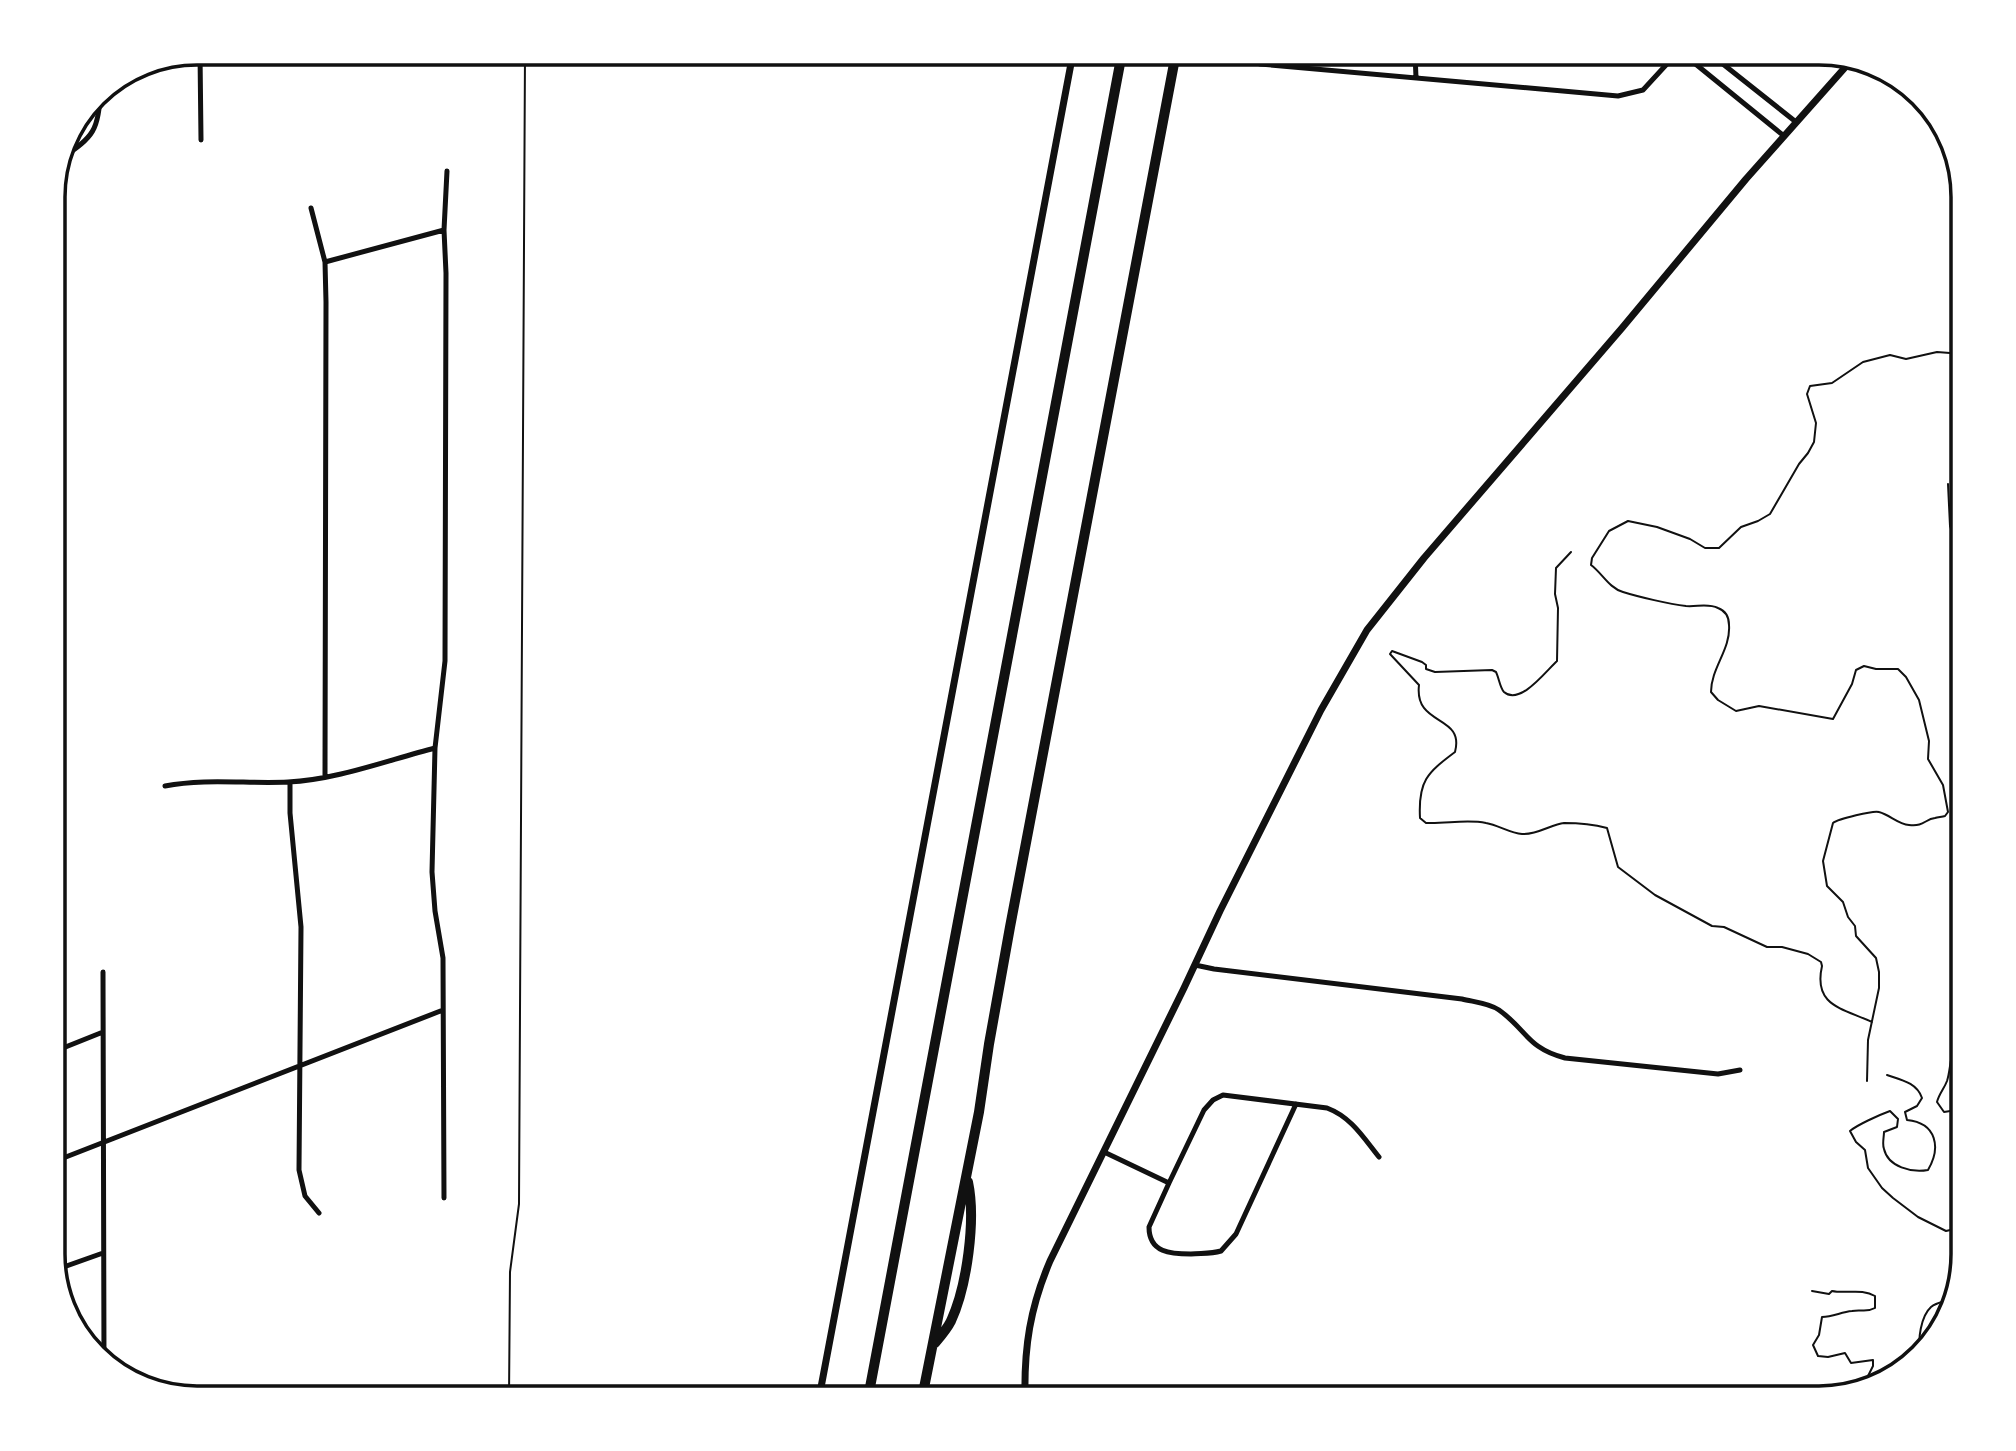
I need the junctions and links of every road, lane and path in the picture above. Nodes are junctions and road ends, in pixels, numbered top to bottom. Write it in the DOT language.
graph roads {
  1 [pos="200,65"];
  2 [pos="525,65"];
  3 [pos="1071,65"];
  4 [pos="1120,65"];
  5 [pos="1174,65"];
  6 [pos="1271,65"];
  7 [pos="1416,65"];
  8 [pos="1668,65"];
  9 [pos="1696,65"];
  10 [pos="1725,65"];
  11 [pos="1844,67"];
  12 [pos="1416,78"];
  13 [pos="99,109"];
  14 [pos="1796,122"];
  15 [pos="1784,136"];
  16 [pos="201,141"];
  17 [pos="73,151"];
  18 [pos="447,171"];
  19 [pos="311,208"];
  20 [pos="444,230"];
  21 [pos="325,262"];
  22 [pos="1951,353"];
  23 [pos="1948,484"];
  24 [pos="1951,529"];
  25 [pos="1571,552"];
  26 [pos="435,748"];
  27 [pos="325,776"];
  28 [pos="290,782"];
  29 [pos="165,786"];
  30 [pos="1195,965"];
  31 [pos="103,972"];
  32 [pos="443,1010"];
  33 [pos="1872,1022"];
  34 [pos="103,1032"];
  35 [pos="65,1047"];
  36 [pos="1951,1056"];
  37 [pos="301,1066"];
  38 [pos="1740,1070"];
  39 [pos="1887,1075"];
  40 [pos="1867,1081"];
  41 [pos="1296,1104"];
  42 [pos="1951,1111"];
  43 [pos="104,1142"];
  44 [pos="1104,1153"];
  45 [pos="65,1157"];
  46 [pos="1379,1157"];
  47 [pos="1169,1183"];
  48 [pos="444,1198"];
  49 [pos="319,1213"];
  50 [pos="1951,1230"];
  51 [pos="103,1253"];
  52 [pos="65,1266"];
  53 [pos="1812,1291"];
  54 [pos="1942,1301"];
  55 [pos="1918,1342"];
  56 [pos="104,1349"];
  57 [pos="1867,1377"];
  58 [pos="509,1386"];
  59 [pos="820,1386"];
  60 [pos="870,1386"];
  61 [pos="924,1386"];
  62 [pos="1025,1386"];
  1 -- 16 [label="street"];
  2 -- 58 [label="path"];
  3 -- 59 [label="street"];
  4 -- 60 [label="highway"];
  5 -- 61 [label="highway"];
  6 -- 12 [label="street"];
  7 -- 12 [label="street"];
  8 -- 12 [label="street"];
  9 -- 15 [label="street"];
  10 -- 14 [label="street"];
  11 -- 14 [label="street"];
  13 -- 17 [label="street"];
  14 -- 15 [label="street"];
  15 -- 30 [label="street"];
  18 -- 20 [label="street"];
  19 -- 21 [label="street"];
  20 -- 21 [label="street"];
  20 -- 26 [label="street"];
  21 -- 27 [label="street"];
  22 -- 33 [label="path"];
  23 -- 24 [label="path"];
  25 -- 33 [label="path"];
  26 -- 27 [label="street"];
  26 -- 32 [label="street"];
  27 -- 28 [label="street"];
  28 -- 29 [label="street"];
  28 -- 37 [label="street"];
  30 -- 38 [label="street"];
  30 -- 44 [label="street"];
  31 -- 34 [label="street"];
  32 -- 37 [label="street"];
  32 -- 48 [label="street"];
  33 -- 40 [label="path"];
  34 -- 35 [label="street"];
  34 -- 43 [label="street"];
  36 -- 42 [label="path"];
  37 -- 43 [label="street"];
  37 -- 49 [label="street"];
  39 -- 50 [label="path"];
  41 -- 46 [label="street"];
  41 -- 47 [label="street"];
  41 -- 47 [label="street"];
  43 -- 45 [label="street"];
  43 -- 51 [label="street"];
  44 -- 47 [label="street"];
  44 -- 62 [label="street"];
  51 -- 52 [label="street"];
  51 -- 56 [label="street"];
  53 -- 57 [label="path"];
  54 -- 55 [label="path"];
}
